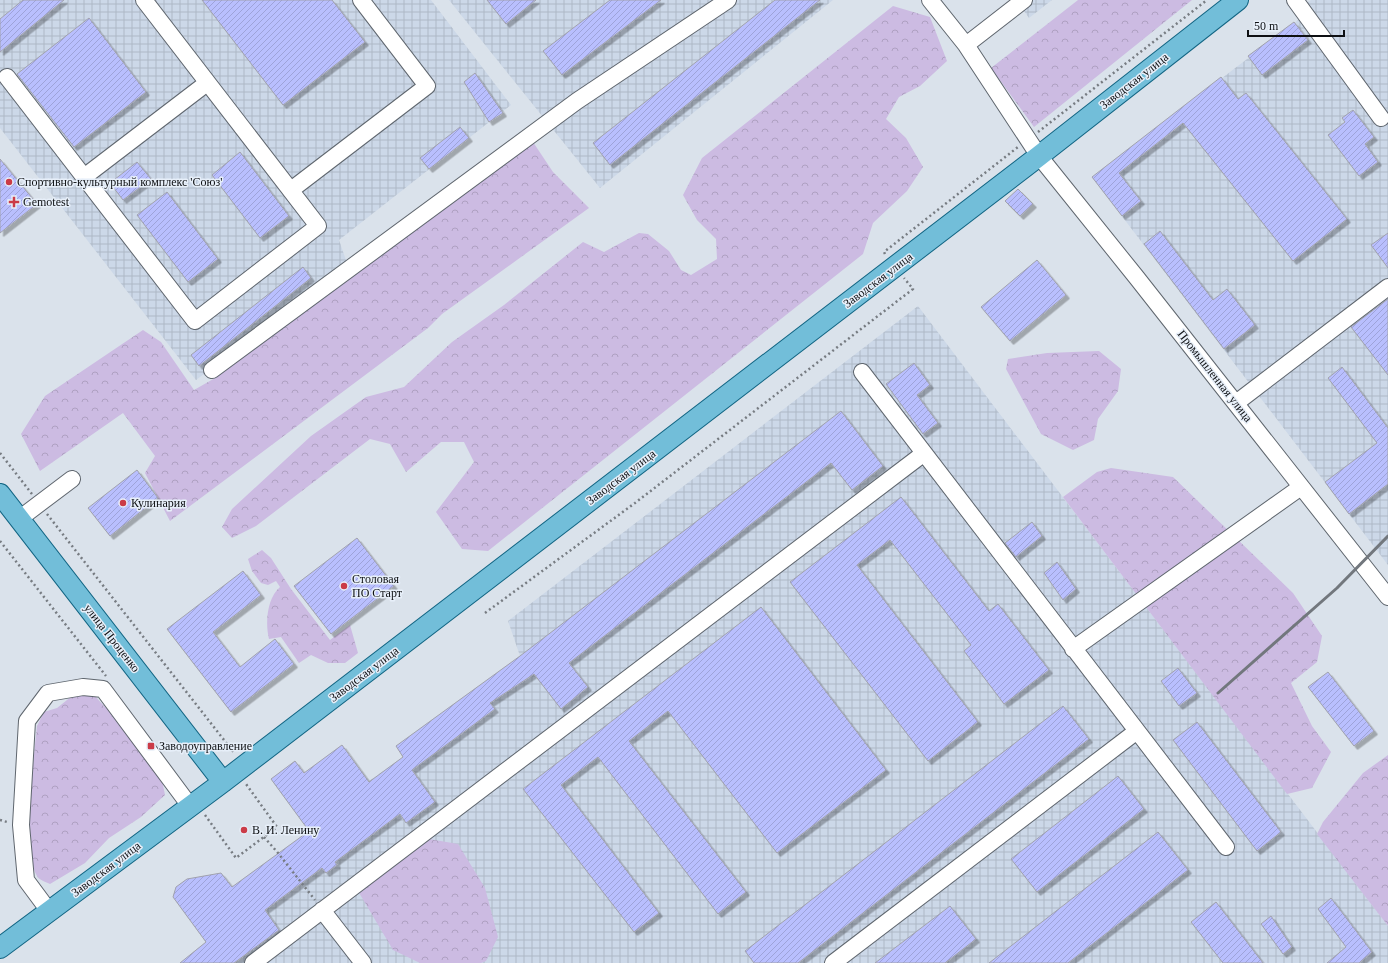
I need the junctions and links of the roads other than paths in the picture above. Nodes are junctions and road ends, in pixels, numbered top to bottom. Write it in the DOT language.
graph roads {
  1 [pos="144,0"];
  2 [pos="361,0"];
  3 [pos="728,0"];
  4 [pos="930,0"];
  5 [pos="1024,0"];
  6 [pos="1238,0"];
  7 [pos="1295,0"];
  8 [pos="1006,5"];
  9 [pos="966,45"];
  10 [pos="7,77"];
  11 [pos="207,83"];
  12 [pos="1381,118"];
  13 [pos="1039,156"];
  14 [pos="84,177"];
  15 [pos="290,190"];
  16 [pos="1388,287"];
  17 [pos="212,370"];
  18 [pos="862,372"];
  19 [pos="1236,403"];
  20 [pos="923,454"];
  21 [pos="72,479"];
  22 [pos="1301,487"];
  23 [pos="0,494"];
  24 [pos="19,519"];
  25 [pos="1388,597"];
  26 [pos="1073,649"];
  27 [pos="1136,731"];
  28 [pos="223,782"];
  29 [pos="196,809"];
  30 [pos="1226,848"];
  31 [pos="322,910"];
  32 [pos="49,911"];
  33 [pos="0,948"];
  34 [pos="253,963"];
  35 [pos="363,963"];
  36 [pos="833,963"];
  1 -- 11 [label="street"];
  2 -- 15 [label="street"];
  3 -- 17 [label="street"];
  4 -- 9 [label="street, Промышленная улица"];
  5 -- 8 [label="street"];
  6 -- 13 [label="main road, Заводская улица"];
  7 -- 12 [label="street"];
  8 -- 9 [label="street"];
  9 -- 13 [label="street, Промышленная улица"];
  10 -- 14 [label="street"];
  11 -- 14 [label="street"];
  11 -- 15 [label="street"];
  13 -- 19 [label="street, Промышленная улица"];
  13 -- 28 [label="main road, Заводская улица"];
  14 -- 15 [label="street"];
  16 -- 19 [label="street"];
  18 -- 20 [label="street"];
  19 -- 22 [label="street, Промышленная улица"];
  20 -- 26 [label="street"];
  20 -- 31 [label="street"];
  21 -- 24 [label="street"];
  22 -- 25 [label="street, Промышленная улица"];
  22 -- 26 [label="street"];
  23 -- 24 [label="main road, улица Проценко"];
  24 -- 28 [label="main road, улица Проценко"];
  26 -- 27 [label="street"];
  27 -- 30 [label="street"];
  27 -- 36 [label="street"];
  28 -- 29 [label="main road, Заводская улица"];
  29 -- 32 [label="main road, Заводская улица"];
  29 -- 32 [label="street"];
  31 -- 34 [label="street"];
  31 -- 35 [label="street"];
  32 -- 33 [label="main road, Заводская улица"];
}
